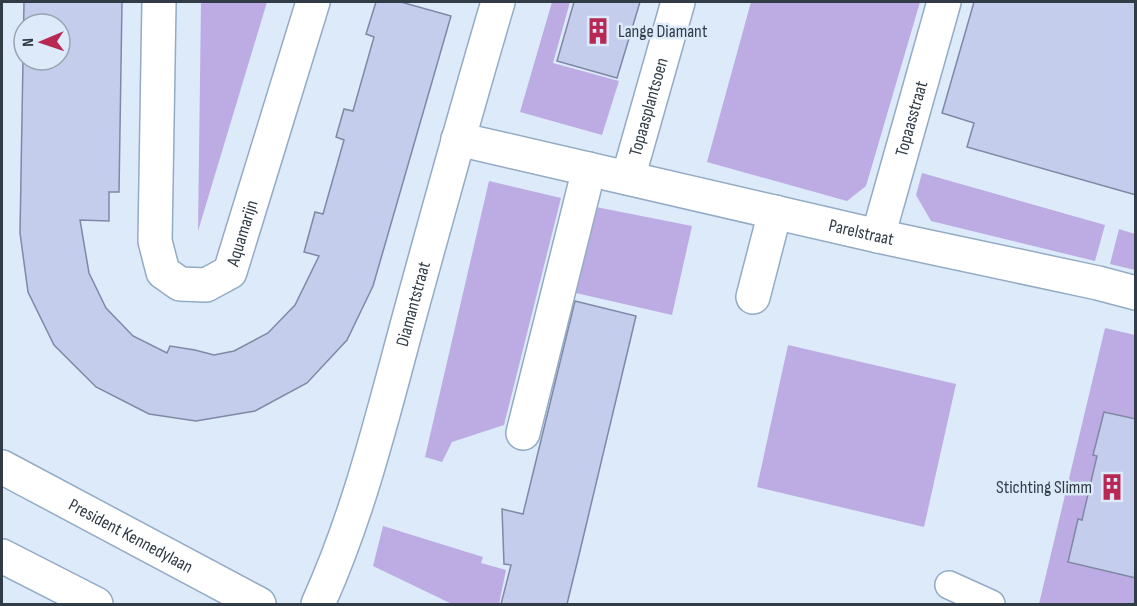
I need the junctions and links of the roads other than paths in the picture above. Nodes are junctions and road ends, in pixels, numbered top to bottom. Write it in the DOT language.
graph roads {
  1 [pos="159,2"];
  2 [pos="313,2"];
  3 [pos="497,2"];
  4 [pos="678,2"];
  5 [pos="944,2"];
  6 [pos="458,139"];
  7 [pos="589,170"];
  8 [pos="628,178"];
  9 [pos="775,212"];
  10 [pos="878,236"];
  11 [pos="1136,293"];
  12 [pos="753,297"];
  13 [pos="523,433"];
  14 [pos="2,467"];
  15 [pos="2,556"];
  16 [pos="949,585"];
  17 [pos="96,604"];
  18 [pos="259,604"];
  19 [pos="318,604"];
  20 [pos="991,604"];
  1 -- 2 [label="street, Aquamarijn"];
  3 -- 6 [label="street, Diamantstraat"];
  4 -- 8 [label="street, Topaasplantsoen"];
  5 -- 10 [label="street, Topaasstraat"];
  6 -- 7 [label="street, Parelstraat"];
  6 -- 19 [label="street, Diamantstraat"];
  7 -- 8 [label="street, Parelstraat"];
  7 -- 13 [label="street"];
  8 -- 9 [label="street, Parelstraat"];
  9 -- 10 [label="street, Parelstraat"];
  9 -- 12 [label="street"];
  10 -- 11 [label="street, Parelstraat"];
  14 -- 18 [label="street, President Kennedylaan"];
  15 -- 17 [label="street"];
  16 -- 20 [label="street"];
}
